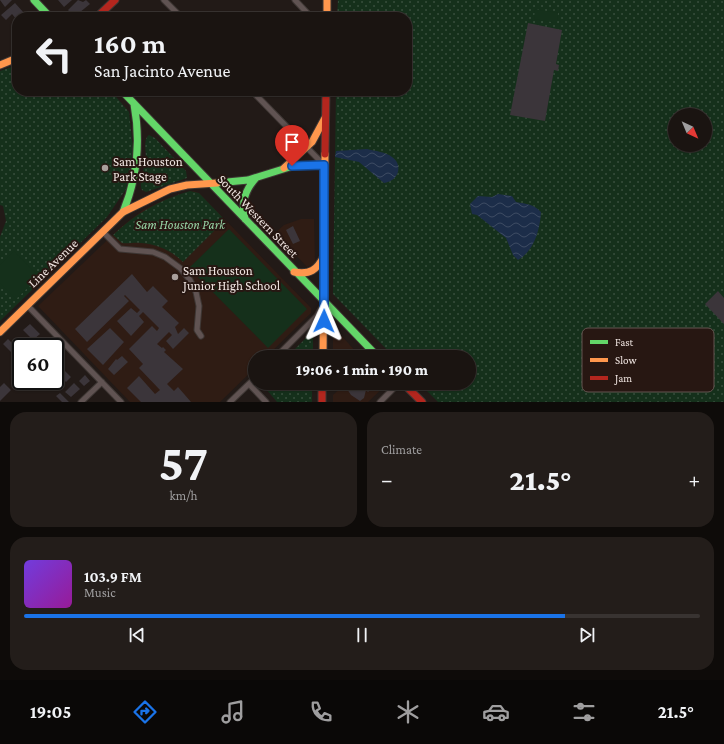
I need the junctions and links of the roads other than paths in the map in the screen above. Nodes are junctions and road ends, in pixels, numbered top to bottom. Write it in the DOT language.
graph roads {
  1 [pos="34,0"];
  2 [pos="115,0"];
  3 [pos="164,0"];
  4 [pos="295,0"];
  5 [pos="327,0"];
  6 [pos="45,12"];
  7 [pos="102,12"];
  8 [pos="176,12"];
  9 [pos="306,12"];
  10 [pos="327,12"];
  11 [pos="12,60"];
  12 [pos="0,65"];
  13 [pos="127,96"];
  14 [pos="257,96"];
  15 [pos="326,96"];
  16 [pos="134,104"];
  17 [pos="326,118"];
  18 [pos="307,147"];
  19 [pos="324,165"];
  20 [pos="284,168"];
  21 [pos="256,178"];
  22 [pos="210,183"];
  23 [pos="123,212"];
  24 [pos="245,221"];
  25 [pos="103,232"];
  26 [pos="324,256"];
  27 [pos="294,272"];
  28 [pos="324,302"];
  29 [pos="27,305"];
  30 [pos="0,332"];
  31 [pos="201,336"];
  32 [pos="283,350"];
  33 [pos="323,350"];
  34 [pos="371,350"];
  35 [pos="102,382"];
  36 [pos="248,385"];
  37 [pos="255,390"];
  38 [pos="322,390"];
  39 [pos="392,390"];
  40 [pos="410,390"];
  41 [pos="81,402"];
  42 [pos="121,402"];
  43 [pos="230,402"];
  44 [pos="266,402"];
  45 [pos="322,402"];
  46 [pos="380,402"];
  47 [pos="422,402"];
  1 -- 6 [label="main road"];
  2 -- 7 [label="main road"];
  3 -- 8 [label="street"];
  4 -- 9 [label="street"];
  5 -- 10 [label="main road"];
  11 -- 12 [label="main road"];
  13 -- 16 [label="main road, South Western Street"];
  14 -- 18 [label="street"];
  15 -- 17 [label="main road"];
  16 -- 22 [label="main road, South Western Street"];
  16 -- 23 [label="main road, Line Avenue"];
  17 -- 18 [label="main road"];
  17 -- 19 [label="main road"];
  18 -- 19 [label="street"];
  18 -- 20 [label="main road"];
  19 -- 20 [label="main road"];
  19 -- 26 [label="main road"];
  20 -- 21 [label="main road, Line Avenue"];
  21 -- 22 [label="main road, Line Avenue"];
  21 -- 24 [label="main road"];
  22 -- 23 [label="main road, Line Avenue"];
  22 -- 24 [label="main road, South Western Street"];
  23 -- 25 [label="main road, Line Avenue"];
  24 -- 27 [label="main road, South Western Street"];
  25 -- 29 [label="main road, Line Avenue"];
  25 -- 31 [label="street"];
  26 -- 27 [label="main road"];
  26 -- 28 [label="main road"];
  27 -- 28 [label="main road, South Western Street"];
  28 -- 32 [label="street"];
  28 -- 33 [label="main road"];
  28 -- 34 [label="main road, South Western Street"];
  29 -- 30 [label="main road, Line Avenue"];
  29 -- 35 [label="street"];
  35 -- 41 [label="street"];
  35 -- 42 [label="street"];
  36 -- 43 [label="street"];
  37 -- 44 [label="street"];
  38 -- 45 [label="main road"];
  39 -- 46 [label="street"];
  40 -- 47 [label="main road"];
}
